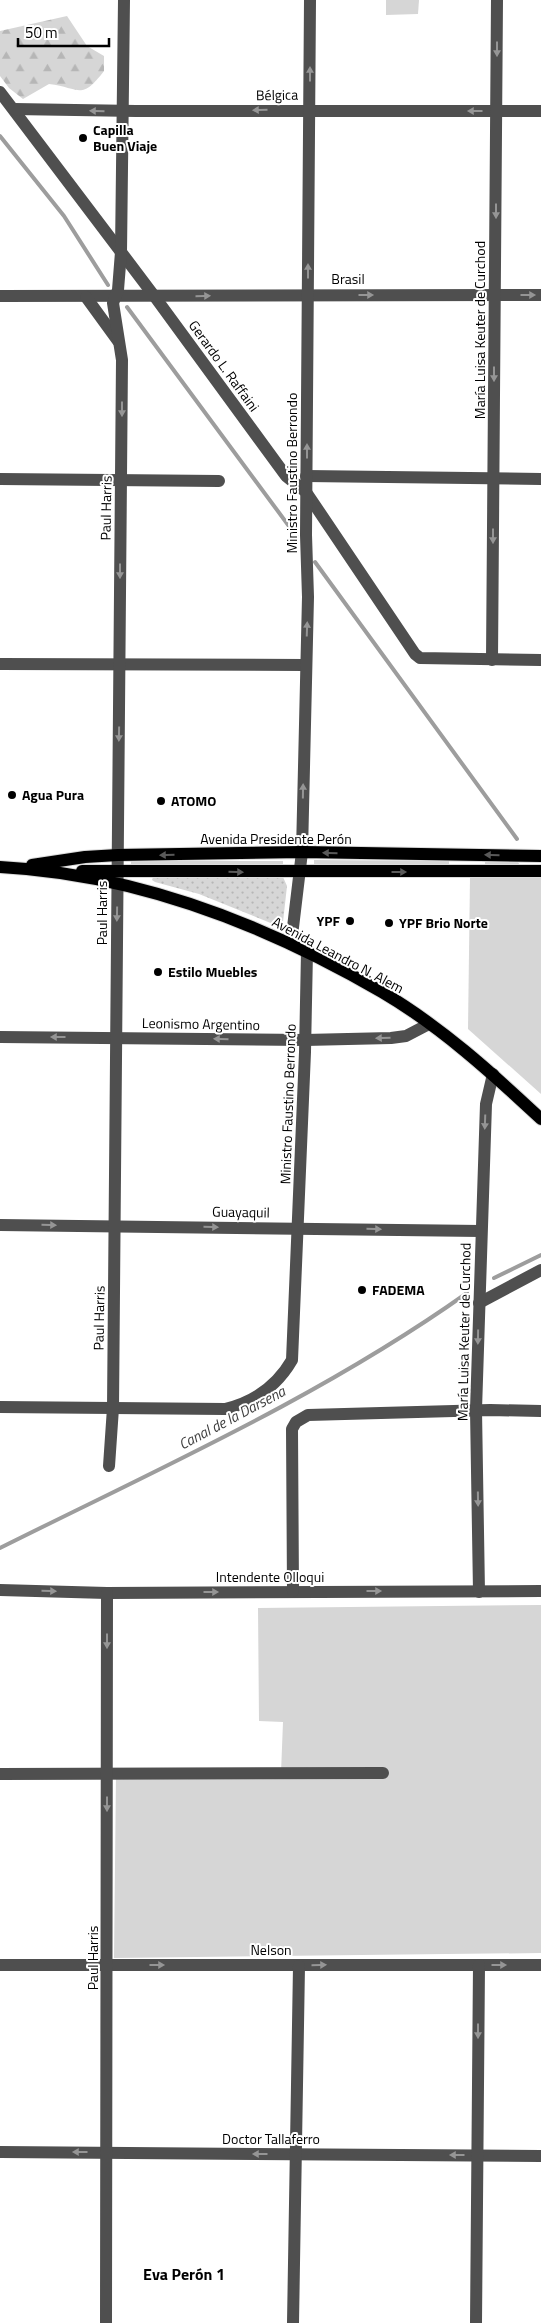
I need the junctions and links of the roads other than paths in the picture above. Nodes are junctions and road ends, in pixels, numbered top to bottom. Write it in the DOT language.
graph roads {
  1 [pos="124,0"];
  2 [pos="310,0"];
  3 [pos="497,0"];
  4 [pos="0,92"];
  5 [pos="14,109"];
  6 [pos="309,110"];
  7 [pos="541,110"];
  8 [pos="123,111"];
  9 [pos="496,111"];
  10 [pos="121,252"];
  11 [pos="308,294"];
  12 [pos="495,295"];
  13 [pos="541,295"];
  14 [pos="0,296"];
  15 [pos="80,296"];
  16 [pos="115,297"];
  17 [pos="155,297"];
  18 [pos="121,345"];
  19 [pos="306,476"];
  20 [pos="0,478"];
  21 [pos="493,479"];
  22 [pos="541,479"];
  23 [pos="121,481"];
  24 [pos="219,482"];
  25 [pos="306,492"];
  26 [pos="492,660"];
  27 [pos="541,660"];
  28 [pos="0,664"];
  29 [pos="120,664"];
  30 [pos="305,665"];
  31 [pos="302,852"];
  32 [pos="471,855"];
  33 [pos="118,856"];
  34 [pos="541,856"];
  35 [pos="6,868"];
  36 [pos="118,870"];
  37 [pos="470,871"];
  38 [pos="541,871"];
  39 [pos="301,872"];
  40 [pos="65,874"];
  41 [pos="118,883"];
  42 [pos="291,944"];
  43 [pos="307,952"];
  44 [pos="429,1024"];
  45 [pos="0,1037"];
  46 [pos="116,1037"];
  47 [pos="305,1040"];
  48 [pos="493,1074"];
  49 [pos="541,1120"];
  50 [pos="0,1225"];
  51 [pos="114,1226"];
  52 [pos="298,1228"];
  53 [pos="481,1231"];
  54 [pos="541,1270"];
  55 [pos="479,1303"];
  56 [pos="0,1407"];
  57 [pos="113,1408"];
  58 [pos="476,1410"];
  59 [pos="541,1411"];
  60 [pos="109,1466"];
  61 [pos="0,1590"];
  62 [pos="293,1591"];
  63 [pos="541,1591"];
  64 [pos="479,1592"];
  65 [pos="107,1593"];
  66 [pos="382,1773"];
  67 [pos="0,1774"];
  68 [pos="107,1774"];
  69 [pos="541,1964"];
  70 [pos="0,1965"];
  71 [pos="479,1965"];
  72 [pos="108,1966"];
  73 [pos="299,1966"];
  74 [pos="0,2152"];
  75 [pos="107,2152"];
  76 [pos="296,2154"];
  77 [pos="477,2155"];
  78 [pos="541,2156"];
  79 [pos="106,2323"];
  80 [pos="293,2323"];
  81 [pos="476,2323"];
  1 -- 8 [label="street"];
  6 -- 2 [label="street, Ministro Faustino Berrondo, one-way"];
  3 -- 9 [label="street, María Luisa Keuter de Curchod, one-way"];
  4 -- 5 [label="street, Gerardo L. Raffaini"];
  8 -- 5 [label="street, Bélgica, one-way"];
  5 -- 10 [label="street, Gerardo L. Raffaini"];
  6 -- 8 [label="street, Bélgica, one-way"];
  9 -- 6 [label="street, Bélgica, one-way"];
  11 -- 6 [label="street, Ministro Faustino Berrondo, one-way"];
  7 -- 9 [label="street, Bélgica"];
  8 -- 10 [label="street"];
  9 -- 12 [label="street, María Luisa Keuter de Curchod, one-way"];
  10 -- 16 [label="street, Paul Harris"];
  10 -- 17 [label="street, Gerardo L. Raffaini"];
  11 -- 12 [label="street, Brasil, one-way"];
  17 -- 11 [label="street, Brasil, one-way"];
  19 -- 11 [label="street, Ministro Faustino Berrondo, one-way"];
  12 -- 13 [label="street, Brasil, one-way"];
  12 -- 21 [label="street, María Luisa Keuter de Curchod, one-way"];
  14 -- 15 [label="street"];
  15 -- 16 [label="street, Brasil"];
  15 -- 18 [label="street"];
  16 -- 17 [label="street, Brasil"];
  16 -- 18 [label="street, Paul Harris"];
  17 -- 25 [label="street, Gerardo L. Raffaini"];
  18 -- 23 [label="street, Paul Harris, one-way"];
  19 -- 21 [label="street"];
  19 -- 25 [label="street, Ministro Faustino Berrondo"];
  20 -- 23 [label="street"];
  21 -- 22 [label="street"];
  21 -- 26 [label="street, María Luisa Keuter de Curchod, one-way"];
  23 -- 24 [label="street"];
  23 -- 29 [label="street, Paul Harris, one-way"];
  25 -- 26 [label="street, Gerardo L. Raffaini"];
  30 -- 25 [label="street, Ministro Faustino Berrondo, one-way"];
  26 -- 27 [label="street"];
  28 -- 29 [label="street"];
  29 -- 30 [label="street"];
  29 -- 33 [label="street, Paul Harris, one-way"];
  31 -- 30 [label="street, Ministro Faustino Berrondo, one-way"];
  32 -- 31 [label="main road, Avenida Presidente Perón, one-way"];
  31 -- 33 [label="main road, Avenida Presidente Perón, one-way"];
  31 -- 39 [label="street, Ministro Faustino Berrondo"];
  34 -- 32 [label="main road, Avenida Presidente Perón, one-way"];
  32 -- 37 [label="main road"];
  33 -- 35 [label="main road, Avenida Presidente Perón"];
  33 -- 36 [label="street, Paul Harris"];
  35 -- 40 [label="main road, Avenida Presidente Perón"];
  36 -- 39 [label="main road, Avenida Presidente Perón, one-way"];
  36 -- 40 [label="main road, Avenida Presidente Perón"];
  36 -- 41 [label="street, Paul Harris"];
  37 -- 38 [label="main road, Avenida Presidente Perón"];
  39 -- 37 [label="main road, Avenida Presidente Perón, one-way"];
  39 -- 42 [label="street, Ministro Faustino Berrondo"];
  40 -- 41 [label="main road, Avenida Presidente Perón"];
  41 -- 42 [label="main road, Avenida Leandro N. Alem"];
  41 -- 46 [label="street, Paul Harris, one-way"];
  42 -- 43 [label="main road, Avenida Leandro N. Alem"];
  43 -- 44 [label="main road, Avenida Leandro N. Alem"];
  43 -- 47 [label="street, Ministro Faustino Berrondo"];
  44 -- 47 [label="street, Leonismo Argentino, one-way"];
  44 -- 48 [label="main road, Avenida Leandro N. Alem"];
  46 -- 45 [label="street, Leonismo Argentino, one-way"];
  47 -- 46 [label="street, Leonismo Argentino, one-way"];
  46 -- 51 [label="street, Paul Harris"];
  47 -- 52 [label="street, Ministro Faustino Berrondo"];
  48 -- 49 [label="main road, Avenida Leandro N. Alem"];
  48 -- 53 [label="street, María Luisa Keuter de Curchod, one-way"];
  50 -- 51 [label="street, Guayaquil, one-way"];
  51 -- 52 [label="street, Guayaquil, one-way"];
  51 -- 57 [label="street, Paul Harris"];
  52 -- 53 [label="street, Guayaquil, one-way"];
  52 -- 57 [label="street, Ministro Faustino Berrondo"];
  53 -- 55 [label="street, María Luisa Keuter de Curchod"];
  54 -- 55 [label="street"];
  55 -- 58 [label="street, María Luisa Keuter de Curchod, one-way"];
  56 -- 57 [label="street, Ministro Faustino Berrondo"];
  57 -- 60 [label="street, Paul Harris"];
  58 -- 59 [label="street"];
  58 -- 62 [label="street"];
  58 -- 64 [label="street, María Luisa Keuter de Curchod, one-way"];
  61 -- 65 [label="street, Intendente Olloqui, one-way"];
  62 -- 64 [label="street, Intendente Olloqui, one-way"];
  65 -- 62 [label="street, Intendente Olloqui, one-way"];
  63 -- 64 [label="street, Intendente Olloqui"];
  65 -- 68 [label="street, Paul Harris, one-way"];
  66 -- 68 [label="street"];
  67 -- 68 [label="street"];
  68 -- 72 [label="street, Paul Harris, one-way"];
  71 -- 69 [label="street, Nelson, one-way"];
  70 -- 72 [label="street, Nelson"];
  73 -- 71 [label="street, Nelson, one-way"];
  71 -- 77 [label="street, one-way"];
  72 -- 73 [label="street, Nelson, one-way"];
  72 -- 75 [label="street, Paul Harris"];
  73 -- 76 [label="street"];
  75 -- 74 [label="street, Doctor Tallaferro, one-way"];
  76 -- 75 [label="street, Doctor Tallaferro, one-way"];
  75 -- 79 [label="street, Paul Harris"];
  77 -- 76 [label="street, Doctor Tallaferro, one-way"];
  76 -- 80 [label="street"];
  77 -- 78 [label="street, Doctor Tallaferro"];
  77 -- 81 [label="street"];
}
